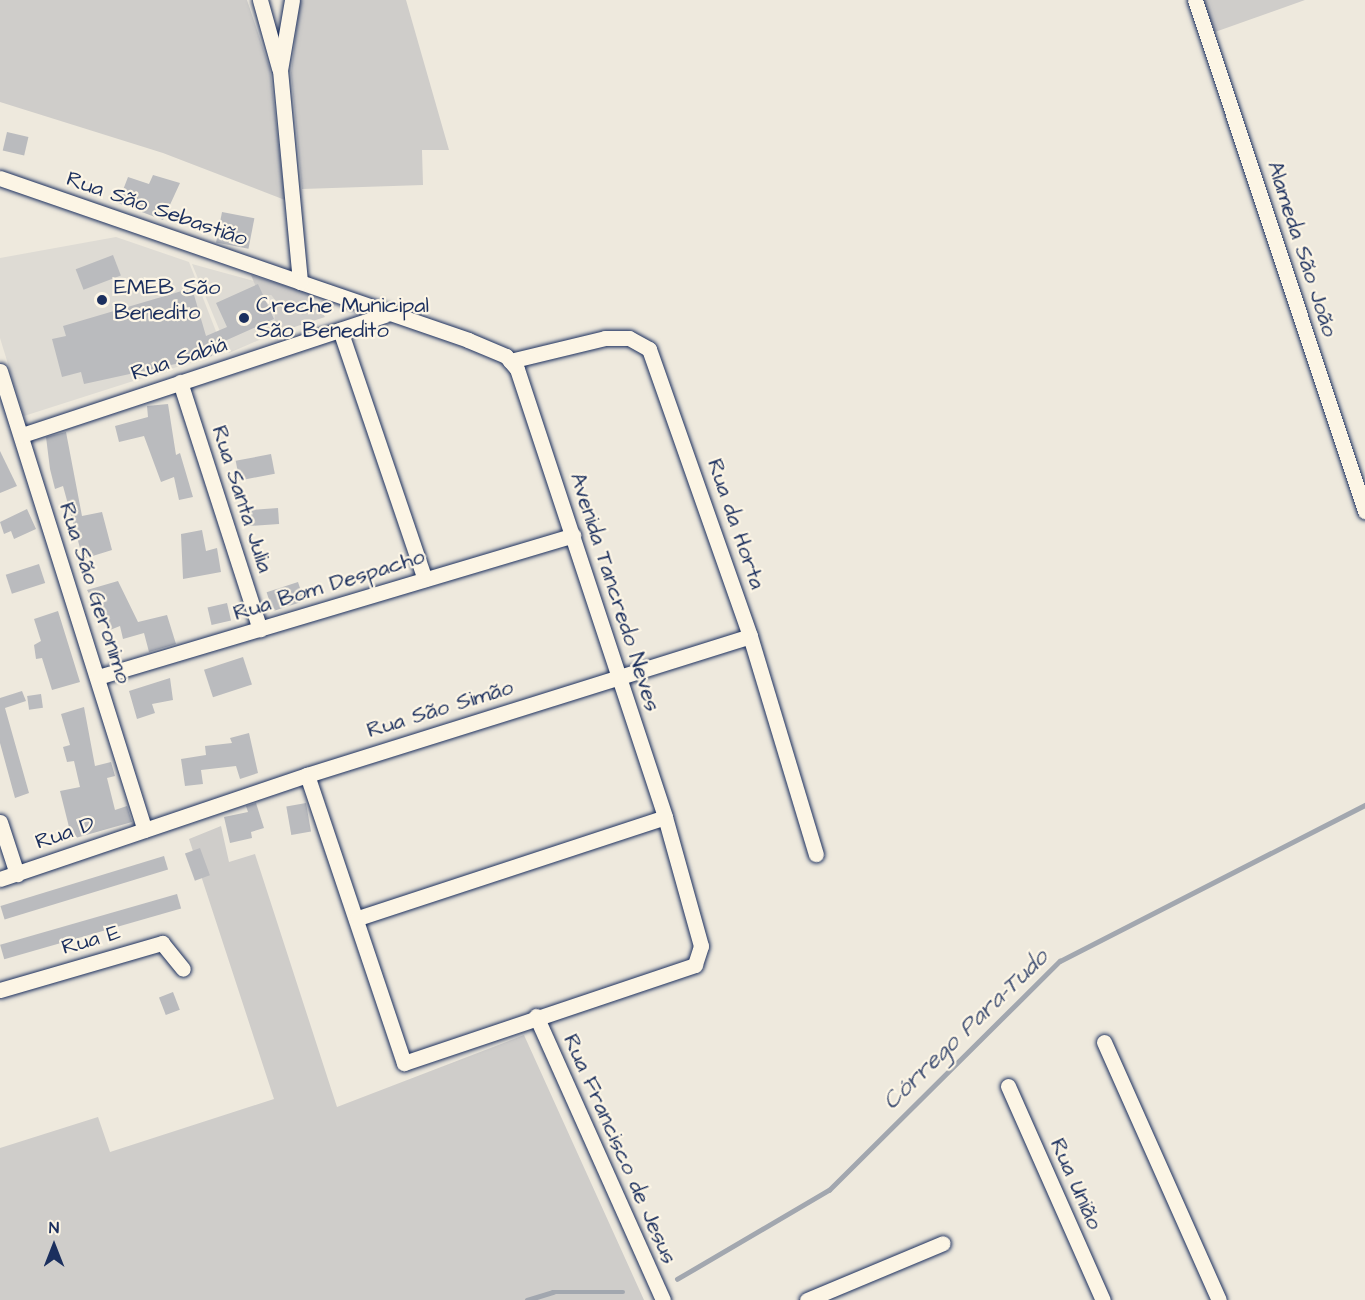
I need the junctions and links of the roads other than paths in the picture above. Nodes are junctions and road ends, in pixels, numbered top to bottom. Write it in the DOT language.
graph roads {
  1 [pos="260,0"];
  2 [pos="292,0"];
  3 [pos="1195,0"];
  4 [pos="280,70"];
  5 [pos="0,178"];
  6 [pos="300,282"];
  7 [pos="386,315"];
  8 [pos="340,330"];
  9 [pos="510,361"];
  10 [pos="0,371"];
  11 [pos="180,382"];
  12 [pos="22,435"];
  13 [pos="1365,512"];
  14 [pos="573,535"];
  15 [pos="425,579"];
  16 [pos="260,629"];
  17 [pos="750,636"];
  18 [pos="619,677"];
  19 [pos="98,678"];
  20 [pos="307,775"];
  21 [pos="665,817"];
  22 [pos="0,822"];
  23 [pos="145,830"];
  24 [pos="816,854"];
  25 [pos="17,874"];
  26 [pos="0,879"];
  27 [pos="358,918"];
  28 [pos="183,969"];
  29 [pos="0,990"];
  30 [pos="536,1016"];
  31 [pos="1104,1042"];
  32 [pos="1008,1086"];
  33 [pos="943,1244"];
  34 [pos="663,1300"];
  35 [pos="807,1300"];
  36 [pos="1103,1300"];
  37 [pos="1219,1300"];
  1 -- 4 [label="street"];
  2 -- 4 [label="street"];
  3 -- 13 [label="street, Alameda São João"];
  4 -- 6 [label="street"];
  5 -- 6 [label="street, Rua São Sebastião"];
  6 -- 7 [label="street"];
  7 -- 8 [label="street, Rua Sabiá"];
  7 -- 9 [label="street"];
  8 -- 11 [label="street, Rua Sabiá"];
  8 -- 15 [label="street"];
  9 -- 14 [label="street, Avenida Tancredo Neves"];
  9 -- 17 [label="street, Rua da Horta"];
  10 -- 12 [label="street, Rua São Geronimo"];
  11 -- 12 [label="street, Rua Sabiá"];
  11 -- 16 [label="street, Rua Santa Julia"];
  12 -- 19 [label="street, Rua São Geronimo"];
  14 -- 15 [label="street, Rua Bom Despacho"];
  14 -- 18 [label="street, Avenida Tancredo Neves"];
  15 -- 16 [label="street, Rua Bom Despacho"];
  16 -- 19 [label="street, Rua Bom Despacho"];
  17 -- 18 [label="street, Rua São Simão"];
  17 -- 24 [label="street, Rua da Horta"];
  18 -- 20 [label="street, Rua São Simão"];
  18 -- 21 [label="street, Avenida Tancredo Neves"];
  19 -- 23 [label="street, Rua São Geronimo"];
  20 -- 23 [label="street, Rua São Simão"];
  20 -- 27 [label="street"];
  21 -- 27 [label="street"];
  21 -- 30 [label="street, Avenida Tancredo Neves"];
  22 -- 25 [label="street"];
  23 -- 25 [label="street, Rua D"];
  25 -- 26 [label="street, Rua D"];
  27 -- 30 [label="street, Avenida Tancredo Neves"];
  28 -- 29 [label="street, Rua E"];
  30 -- 34 [label="street, Rua Francisco de Jesus"];
  31 -- 37 [label="street"];
  32 -- 36 [label="street, Rua União"];
  33 -- 35 [label="street"];
}
